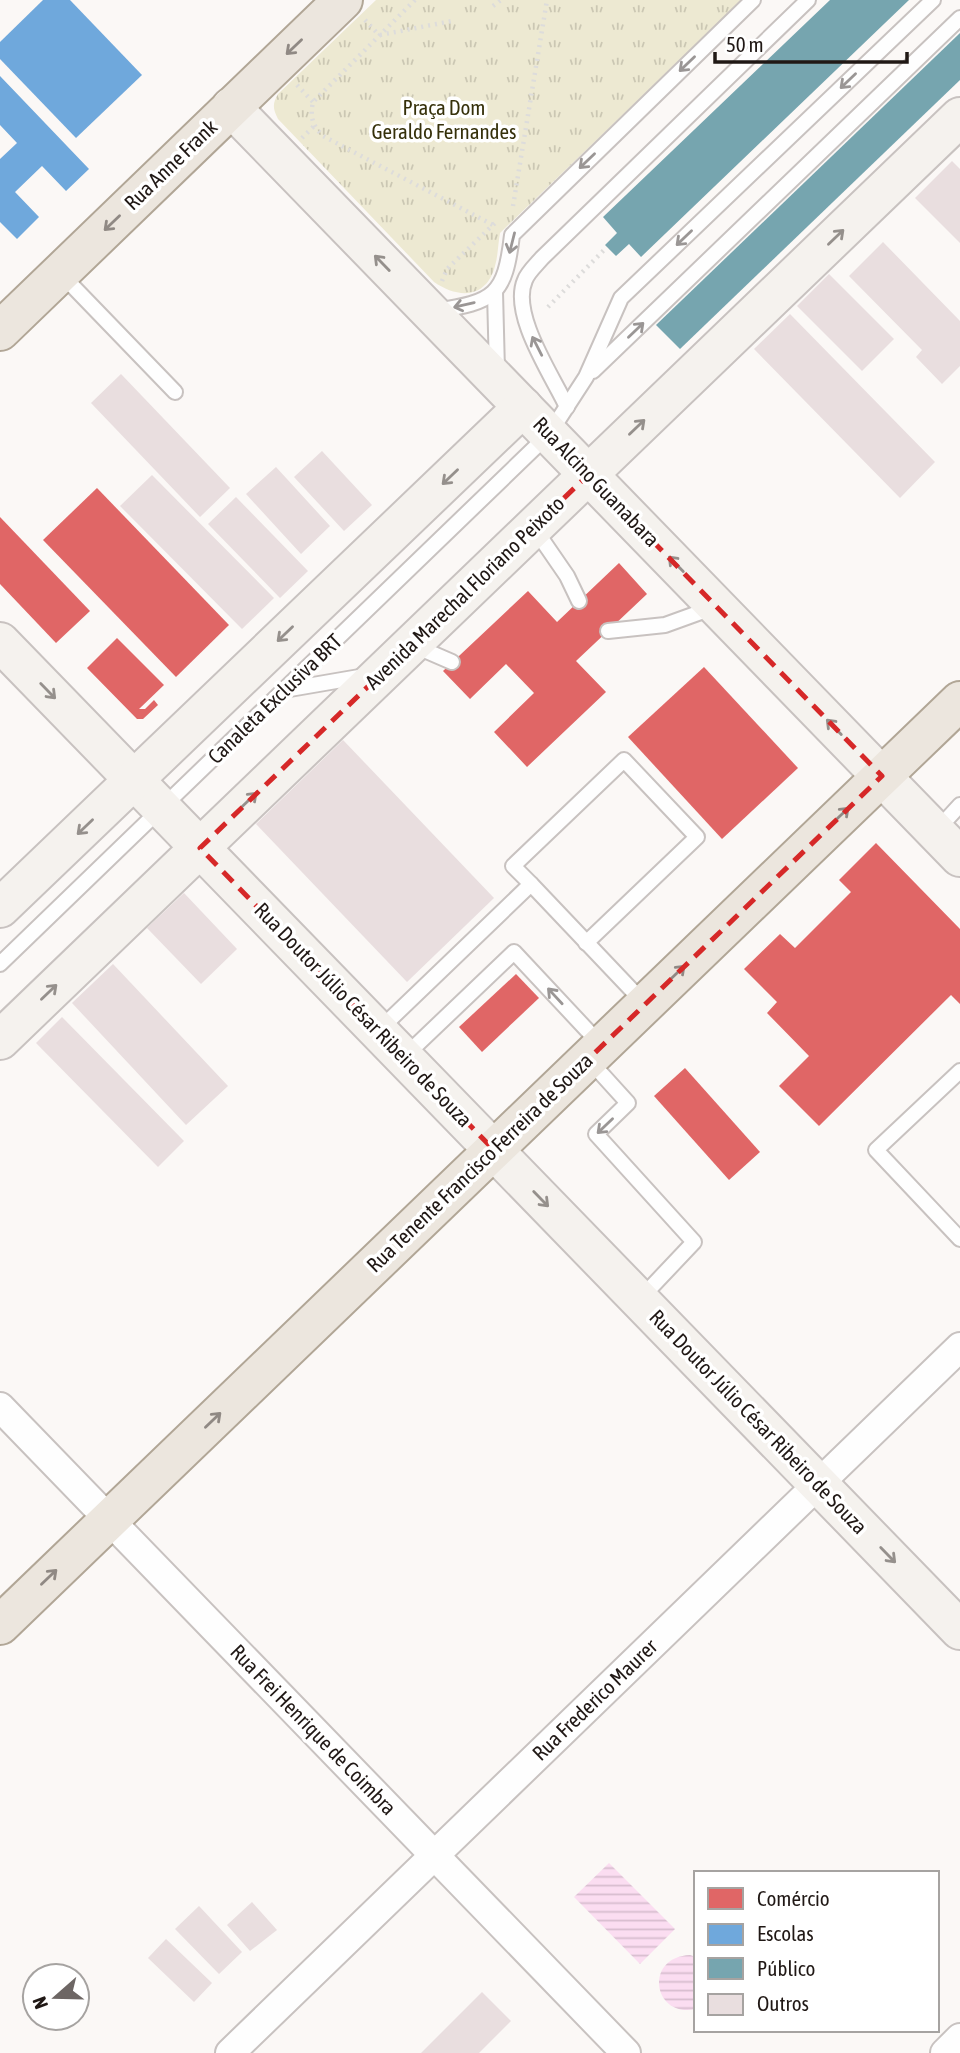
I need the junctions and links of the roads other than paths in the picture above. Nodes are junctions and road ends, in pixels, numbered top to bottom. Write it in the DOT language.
graph roads {
  1 [pos="343,0"];
  2 [pos="753,0"];
  3 [pos="808,0"];
  4 [pos="933,0"];
  5 [pos="960,18"];
  6 [pos="231,107"];
  7 [pos="960,117"];
  8 [pos="60,273"];
  9 [pos="495,292"];
  10 [pos="430,311"];
  11 [pos="0,331"];
  12 [pos="586,377"];
  13 [pos="174,392"];
  14 [pos="503,407"];
  15 [pos="558,420"];
  16 [pos="588,475"];
  17 [pos="533,527"];
  18 [pos="579,601"];
  19 [pos="716,606"];
  20 [pos="608,631"];
  21 [pos="0,642"];
  22 [pos="411,645"];
  23 [pos="453,663"];
  24 [pos="381,674"];
  25 [pos="284,690"];
  26 [pos="960,701"];
  27 [pos="881,776"];
  28 [pos="134,780"];
  29 [pos="162,808"];
  30 [pos="952,831"];
  31 [pos="200,848"];
  32 [pos="531,884"];
  33 [pos="0,908"];
  34 [pos="586,943"];
  35 [pos="0,964"];
  36 [pos="645,1004"];
  37 [pos="0,1040"];
  38 [pos="391,1044"];
  39 [pos="595,1052"];
  40 [pos="960,1072"];
  41 [pos="494,1150"];
  42 [pos="960,1239"];
  43 [pos="639,1300"];
  44 [pos="960,1347"];
  45 [pos="0,1407"];
  46 [pos="819,1484"];
  47 [pos="109,1520"];
  48 [pos="0,1625"];
  49 [pos="960,1630"];
  50 [pos="435,1856"];
  51 [pos="960,2038"];
  52 [pos="230,2053"];
  53 [pos="626,2053"];
  54 [pos="944,2053"];
  1 -- 6 [label="main road, Rua Anne Frank, one-way"];
  2 -- 9 [label="lane, one-way"];
  15 -- 3 [label="lane, one-way"];
  4 -- 12 [label="lane, one-way"];
  12 -- 5 [label="lane, one-way"];
  6 -- 8 [label="main road, Rua Anne Frank, one-way"];
  10 -- 6 [label="main road, Rua Alcino Guanabara, one-way"];
  16 -- 7 [label="main road, Avenida Marechal Floriano Peixoto, one-way"];
  8 -- 11 [label="main road, Rua Anne Frank"];
  8 -- 13 [label="lane"];
  9 -- 10 [label="lane, one-way"];
  9 -- 14 [label="lane"];
  10 -- 14 [label="main road, Rua Alcino Guanabara"];
  12 -- 15 [label="lane, Canaleta Exclusiva BRT"];
  14 -- 15 [label="main road, Rua Alcino Guanabara"];
  14 -- 28 [label="main road, one-way"];
  15 -- 16 [label="main road, Rua Alcino Guanabara"];
  15 -- 25 [label="lane, Canaleta Exclusiva BRT"];
  16 -- 17 [label="main road, Avenida Marechal Floriano Peixoto"];
  19 -- 16 [label="main road, Rua Alcino Guanabara, one-way"];
  17 -- 18 [label="lane"];
  17 -- 22 [label="main road, Avenida Marechal Floriano Peixoto"];
  19 -- 20 [label="lane"];
  27 -- 19 [label="main road, Rua Alcino Guanabara, one-way"];
  21 -- 28 [label="main road, Rua Doutor Júlio César Ribeiro de Souza, one-way"];
  22 -- 23 [label="lane"];
  22 -- 24 [label="main road, Avenida Marechal Floriano Peixoto"];
  24 -- 25 [label="lane"];
  31 -- 24 [label="main road, Avenida Marechal Floriano Peixoto, one-way"];
  25 -- 29 [label="lane, Canaleta Exclusiva BRT"];
  26 -- 27 [label="main road, Rua Tenente Francisco Ferreira de Souza"];
  27 -- 30 [label="main road, Rua Alcino Guanabara"];
  36 -- 27 [label="main road, Rua Tenente Francisco Ferreira de Souza, one-way"];
  28 -- 29 [label="main road, Rua Doutor Júlio César Ribeiro de Souza"];
  28 -- 33 [label="main road, one-way"];
  29 -- 31 [label="main road, Rua Doutor Júlio César Ribeiro de Souza"];
  29 -- 35 [label="lane, Canaleta Exclusiva BRT"];
  37 -- 31 [label="main road, Avenida Marechal Floriano Peixoto, one-way"];
  31 -- 38 [label="main road, Rua Doutor Júlio César Ribeiro de Souza"];
  32 -- 34 [label="lane"];
  32 -- 34 [label="lane"];
  32 -- 38 [label="lane"];
  34 -- 36 [label="lane"];
  36 -- 39 [label="main road, Rua Tenente Francisco Ferreira de Souza"];
  39 -- 38 [label="lane, one-way"];
  38 -- 41 [label="main road, Rua Doutor Júlio César Ribeiro de Souza"];
  39 -- 41 [label="main road, Rua Tenente Francisco Ferreira de Souza"];
  39 -- 43 [label="lane, one-way"];
  40 -- 42 [label="lane"];
  41 -- 43 [label="main road, Rua Doutor Júlio César Ribeiro de Souza, one-way"];
  47 -- 41 [label="main road, Rua Tenente Francisco Ferreira de Souza, one-way"];
  43 -- 46 [label="main road, Rua Doutor Júlio César Ribeiro de Souza"];
  44 -- 46 [label="street, Rua Frederico Maurer"];
  45 -- 47 [label="street, Rua Frei Henrique de Coimbra"];
  46 -- 49 [label="main road, Rua Doutor Júlio César Ribeiro de Souza, one-way"];
  46 -- 50 [label="street, Rua Frederico Maurer"];
  48 -- 47 [label="main road, Rua Tenente Francisco Ferreira de Souza, one-way"];
  47 -- 50 [label="street, Rua Frei Henrique de Coimbra"];
  50 -- 52 [label="street, Rua Frederico Maurer"];
  50 -- 53 [label="street, Rua Frei Henrique de Coimbra"];
  51 -- 54 [label="street"];
}
